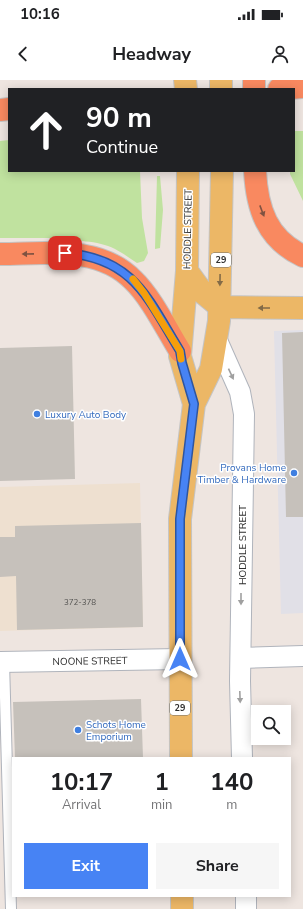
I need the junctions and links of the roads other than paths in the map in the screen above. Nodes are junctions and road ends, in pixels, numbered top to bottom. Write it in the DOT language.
graph roads {
  1 [pos="303,87"];
  2 [pos="291,88"];
  3 [pos="255,172"];
  4 [pos="188,173"];
  5 [pos="222,173"];
  6 [pos="295,252"];
  7 [pos="0,254"];
  8 [pos="187,271"];
  9 [pos="220,307"];
  10 [pos="303,308"];
  11 [pos="216,338"];
  12 [pos="180,351"];
  13 [pos="194,404"];
  14 [pos="303,656"];
  15 [pos="241,658"];
  16 [pos="180,659"];
  17 [pos="2,662"];
  18 [pos="181,757"];
  19 [pos="242,757"];
  20 [pos="182,897"];
  21 [pos="246,897"];
  22 [pos="11,909"];
  23 [pos="182,909"];
  24 [pos="246,909"];
  1 -- 2 [label="highway"];
  3 -- 6 [label="highway, one-way"];
  4 -- 8 [label="main road, HODDLE STREET / 29"];
  5 -- 9 [label="main road, HODDLE STREET / 29, one-way"];
  12 -- 7 [label="highway, one-way"];
  8 -- 9 [label="main road"];
  8 -- 12 [label="main road, HODDLE STREET / 29"];
  10 -- 9 [label="main road, one-way"];
  9 -- 11 [label="main road, HODDLE STREET / 29"];
  11 -- 13 [label="main road, HODDLE STREET / 29"];
  11 -- 15 [label="street, HODDLE STREET, one-way"];
  12 -- 13 [label="main road, HODDLE STREET / 29"];
  13 -- 16 [label="main road, HODDLE STREET / 29"];
  14 -- 15 [label="street"];
  15 -- 19 [label="street, HODDLE STREET, one-way"];
  16 -- 17 [label="street, NOONE STREET"];
  16 -- 18 [label="main road, HODDLE STREET / 29"];
  17 -- 22 [label="lane"];
  20 -- 23 [label="main road"];
  21 -- 24 [label="street"];
}
